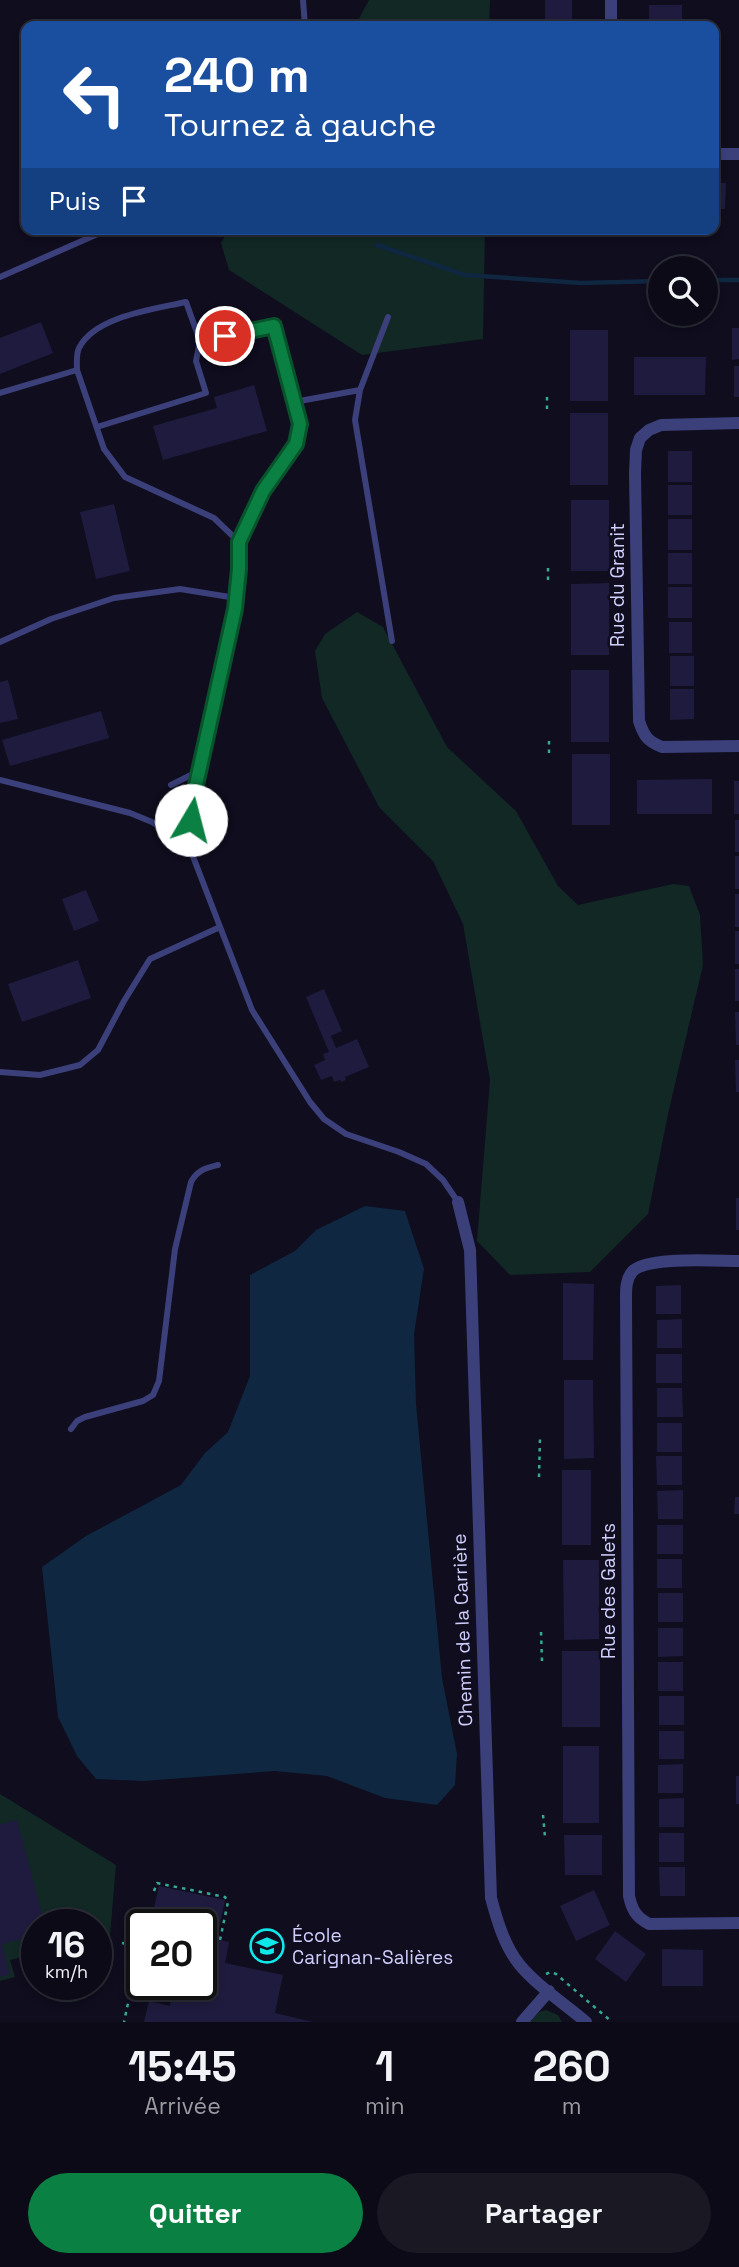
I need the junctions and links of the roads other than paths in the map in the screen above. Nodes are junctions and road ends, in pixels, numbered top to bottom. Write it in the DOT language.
graph roads {
  1 [pos="303,0"];
  2 [pos="611,0"];
  3 [pos="305,21"];
  4 [pos="611,21"];
  5 [pos="719,154"];
  6 [pos="739,154"];
  7 [pos="95,235"];
  8 [pos="0,277"];
  9 [pos="388,317"];
  10 [pos="200,341"];
  11 [pos="77,370"];
  12 [pos="360,390"];
  13 [pos="0,393"];
  14 [pos="294,401"];
  15 [pos="739,423"];
  16 [pos="97,427"];
  17 [pos="239,542"];
  18 [pos="236,598"];
  19 [pos="392,640"];
  20 [pos="0,642"];
  21 [pos="739,746"];
  22 [pos="199,771"];
  23 [pos="0,780"];
  24 [pos="171,785"];
  25 [pos="188,846"];
  26 [pos="220,927"];
  27 [pos="0,1072"];
  28 [pos="218,1165"];
  29 [pos="458,1202"];
  30 [pos="739,1261"];
  31 [pos="71,1429"];
  32 [pos="739,1923"];
  33 [pos="549,1991"];
  34 [pos="522,2022"];
  35 [pos="586,2022"];
  1 -- 3 [label="lane"];
  2 -- 4 [label="street"];
  5 -- 6 [label="street"];
  7 -- 8 [label="lane"];
  9 -- 12 [label="lane"];
  10 -- 11 [label="lane"];
  10 -- 14 [label="lane"];
  10 -- 16 [label="lane"];
  11 -- 13 [label="lane"];
  11 -- 16 [label="lane"];
  12 -- 14 [label="lane"];
  12 -- 19 [label="lane"];
  14 -- 17 [label="lane"];
  15 -- 21 [label="street, Rue du Granit"];
  16 -- 17 [label="lane"];
  17 -- 18 [label="lane"];
  18 -- 20 [label="lane"];
  18 -- 22 [label="lane"];
  22 -- 24 [label="lane"];
  22 -- 25 [label="lane"];
  23 -- 25 [label="lane"];
  25 -- 26 [label="lane"];
  26 -- 27 [label="lane"];
  26 -- 29 [label="lane"];
  28 -- 31 [label="lane"];
  29 -- 33 [label="street, Chemin de la Carrière"];
  30 -- 32 [label="street, Rue des Galets"];
  33 -- 34 [label="street"];
  33 -- 35 [label="street, Chemin de la Carrière"];
}
